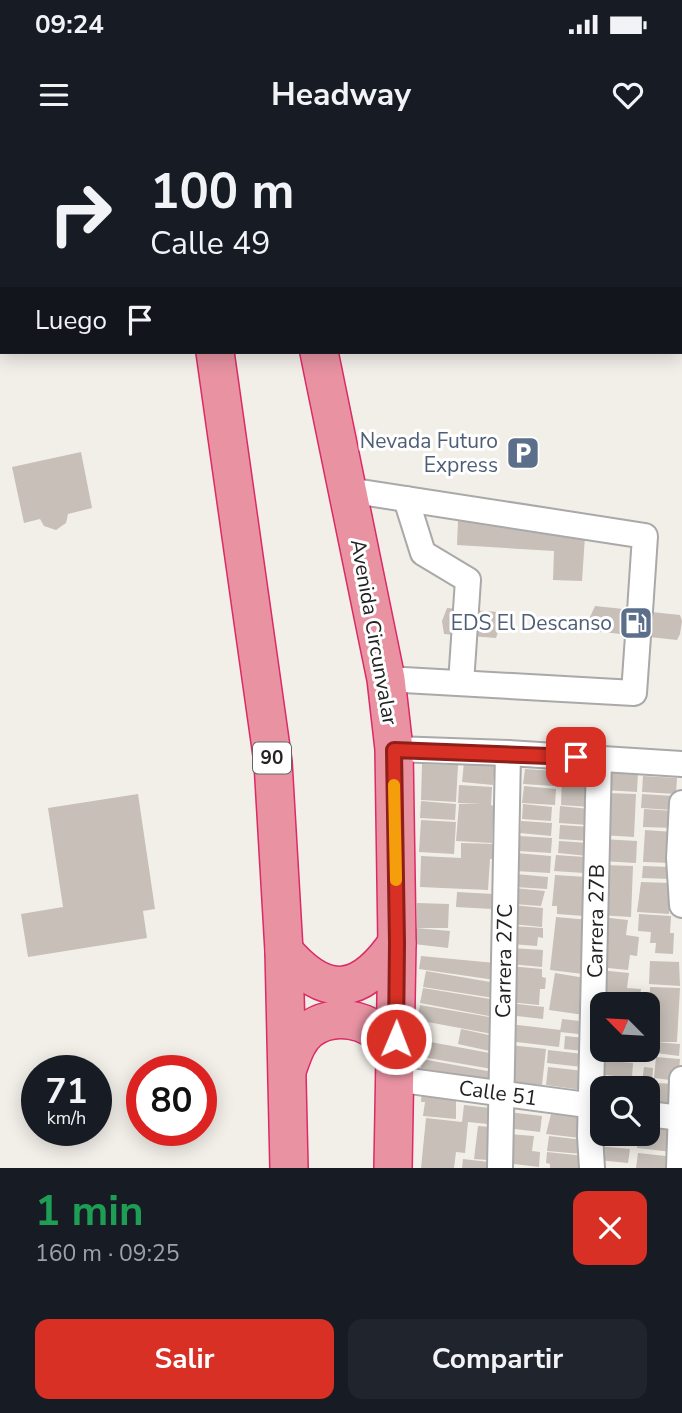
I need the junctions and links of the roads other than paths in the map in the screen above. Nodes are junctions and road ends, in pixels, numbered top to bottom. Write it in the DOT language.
graph roads {
  1 [pos="215,354"];
  2 [pos="319,354"];
  3 [pos="348,490"];
  4 [pos="406,499"];
  5 [pos="640,611"];
  6 [pos="638,636"];
  7 [pos="386,678"];
  8 [pos="461,683"];
  9 [pos="394,750"];
  10 [pos="508,753"];
  11 [pos="599,759"];
  12 [pos="682,764"];
  13 [pos="682,803"];
  14 [pos="682,905"];
  15 [pos="397,943"];
  16 [pos="285,951"];
  17 [pos="288,1068"];
  18 [pos="395,1071"];
  19 [pos="597,1076"];
  20 [pos="682,1079"];
  21 [pos="501,1094"];
  22 [pos="590,1106"];
  23 [pos="660,1115"];
  24 [pos="681,1118"];
  25 [pos="594,1146"];
  26 [pos="289,1168"];
  27 [pos="393,1168"];
  28 [pos="500,1168"];
  29 [pos="592,1168"];
  30 [pos="679,1168"];
  1 -- 16 [label="highway, 90"];
  2 -- 3 [label="highway, Avenida Circunvalar"];
  3 -- 4 [label="street"];
  3 -- 7 [label="highway, Avenida Circunvalar"];
  4 -- 5 [label="street"];
  4 -- 8 [label="street"];
  6 -- 8 [label="street"];
  7 -- 8 [label="street"];
  7 -- 9 [label="highway, Avenida Circunvalar"];
  9 -- 10 [label="street"];
  9 -- 15 [label="highway, Avenida Circunvalar"];
  10 -- 11 [label="street"];
  10 -- 21 [label="street, Carrera 27C"];
  11 -- 12 [label="street"];
  11 -- 19 [label="street, Carrera 27B"];
  13 -- 14 [label="street"];
  15 -- 16 [label="highway"];
  15 -- 18 [label="highway, Avenida Circunvalar"];
  16 -- 17 [label="highway, 90"];
  17 -- 18 [label="highway"];
  17 -- 26 [label="highway, 90"];
  18 -- 21 [label="street, Calle 51"];
  18 -- 27 [label="highway, Avenida Circunvalar"];
  20 -- 24 [label="street"];
  21 -- 22 [label="street, Calle 51"];
  21 -- 28 [label="street, Carrera 27C"];
  23 -- 24 [label="street"];
  24 -- 30 [label="street"];
  25 -- 29 [label="street, Carrera 27B"];
}
